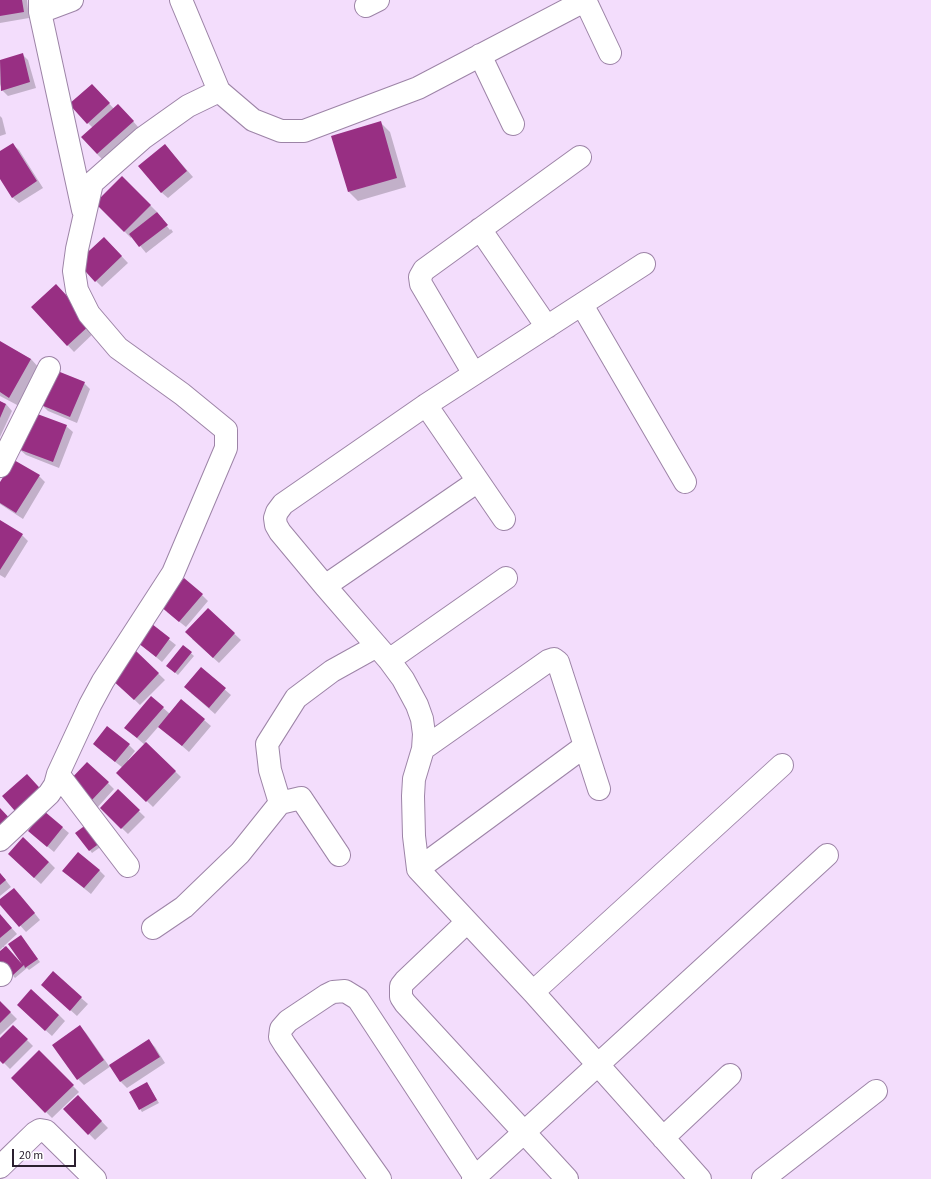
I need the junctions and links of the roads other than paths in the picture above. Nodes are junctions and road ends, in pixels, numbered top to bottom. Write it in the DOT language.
graph roads {
  1 [pos="72,0"];
  2 [pos="181,0"];
  3 [pos="586,0"];
  4 [pos="40,6"];
  5 [pos="610,53"];
  6 [pos="480,55"];
  7 [pos="219,91"];
  8 [pos="513,124"];
  9 [pos="580,157"];
  10 [pos="84,215"];
  11 [pos="480,229"];
  12 [pos="644,264"];
  13 [pos="582,305"];
  14 [pos="547,327"];
  15 [pos="49,368"];
  16 [pos="474,374"];
  17 [pos="426,405"];
  18 [pos="5,443"];
  19 [pos="0,466"];
  20 [pos="478,481"];
  21 [pos="685,482"];
  22 [pos="504,519"];
  23 [pos="506,578"];
  24 [pos="325,586"];
  25 [pos="383,653"];
  26 [pos="585,746"];
  27 [pos="423,749"];
  28 [pos="782,765"];
  29 [pos="58,774"];
  30 [pos="599,789"];
  31 [pos="280,803"];
  32 [pos="0,840"];
  33 [pos="339,855"];
  34 [pos="827,855"];
  35 [pos="128,866"];
  36 [pos="418,869"];
  37 [pos="467,922"];
  38 [pos="153,928"];
  39 [pos="533,992"];
  40 [pos="597,1066"];
  41 [pos="730,1075"];
  42 [pos="876,1091"];
  43 [pos="524,1132"];
  44 [pos="662,1138"];
  45 [pos="0,1167"];
  46 [pos="474,1178"];
  47 [pos="95,1179"];
  48 [pos="380,1179"];
  49 [pos="567,1179"];
  50 [pos="700,1179"];
  51 [pos="763,1179"];
  1 -- 4 [label="street"];
  2 -- 7 [label="street"];
  3 -- 5 [label="street"];
  3 -- 6 [label="street"];
  4 -- 10 [label="street"];
  6 -- 7 [label="street"];
  6 -- 8 [label="street"];
  7 -- 10 [label="street"];
  9 -- 11 [label="street"];
  10 -- 29 [label="street"];
  11 -- 14 [label="street"];
  11 -- 16 [label="street"];
  12 -- 13 [label="street"];
  13 -- 14 [label="street"];
  13 -- 21 [label="street"];
  14 -- 16 [label="street"];
  15 -- 18 [label="street"];
  16 -- 17 [label="street"];
  17 -- 20 [label="street"];
  17 -- 24 [label="street"];
  18 -- 19 [label="street"];
  20 -- 22 [label="street"];
  20 -- 24 [label="street"];
  23 -- 25 [label="street"];
  24 -- 25 [label="street"];
  25 -- 27 [label="street"];
  25 -- 31 [label="street"];
  26 -- 27 [label="street"];
  26 -- 30 [label="street"];
  26 -- 36 [label="street"];
  27 -- 36 [label="street"];
  28 -- 39 [label="street"];
  29 -- 32 [label="street"];
  29 -- 35 [label="street"];
  31 -- 33 [label="street"];
  31 -- 38 [label="street"];
  34 -- 40 [label="street"];
  36 -- 37 [label="street"];
  37 -- 39 [label="street"];
  37 -- 43 [label="street"];
  39 -- 40 [label="street"];
  40 -- 43 [label="street"];
  40 -- 44 [label="street"];
  41 -- 44 [label="street"];
  42 -- 51 [label="street"];
  43 -- 46 [label="street"];
  43 -- 49 [label="street"];
  44 -- 50 [label="street"];
  45 -- 47 [label="street"];
  46 -- 48 [label="street"];
}
